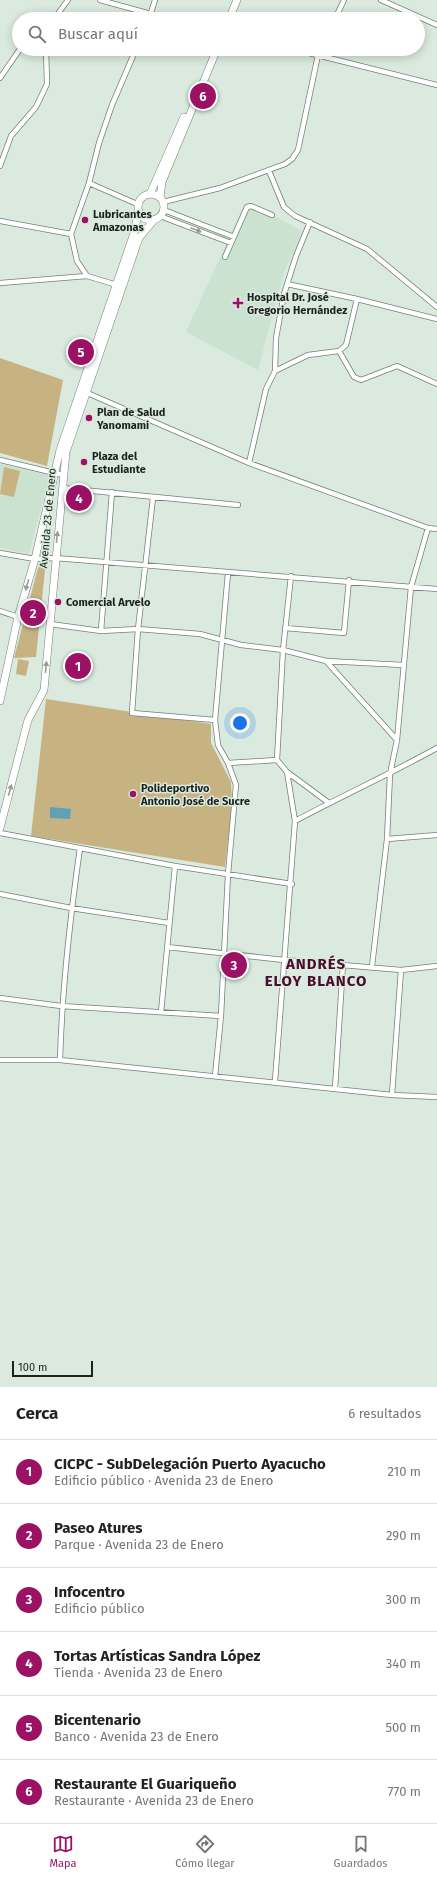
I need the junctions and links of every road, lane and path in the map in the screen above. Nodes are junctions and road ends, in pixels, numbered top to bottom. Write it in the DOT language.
graph roads {
  1 [pos="68,0"];
  2 [pos="100,0"];
  3 [pos="155,0"];
  4 [pos="232,0"];
  5 [pos="237,0"];
  6 [pos="344,0"];
  7 [pos="381,0"];
  8 [pos="59,12"];
  9 [pos="135,12"];
  10 [pos="151,12"];
  11 [pos="228,12"];
  12 [pos="232,12"];
  13 [pos="338,12"];
  14 [pos="408,12"];
  15 [pos="425,20"];
  16 [pos="437,25"];
  17 [pos="15,56"];
  18 [pos="46,56"];
  19 [pos="133,56"];
  20 [pos="210,56"];
  21 [pos="214,56"];
  22 [pos="318,56"];
  23 [pos="322,56"];
  24 [pos="0,78"];
  25 [pos="437,85"];
  26 [pos="0,166"];
  27 [pos="269,171"];
  28 [pos="89,184"];
  29 [pos="150,194"];
  30 [pos="161,199"];
  31 [pos="137,204"];
  32 [pos="138,213"];
  33 [pos="272,215"];
  34 [pos="159,216"];
  35 [pos="0,221"];
  36 [pos="310,222"];
  37 [pos="71,234"];
  38 [pos="234,237"];
  39 [pos="231,243"];
  40 [pos="225,257"];
  41 [pos="87,276"];
  42 [pos="0,283"];
  43 [pos="287,284"];
  44 [pos="117,285"];
  45 [pos="357,298"];
  46 [pos="437,307"];
  47 [pos="437,319"];
  48 [pos="339,351"];
  49 [pos="275,371"];
  50 [pos="437,384"];
  51 [pos="82,391"];
  52 [pos="0,460"];
  53 [pos="249,462"];
  54 [pos="55,474"];
  55 [pos="63,475"];
  56 [pos="62,488"];
  57 [pos="112,492"];
  58 [pos="153,498"];
  59 [pos="238,506"];
  60 [pos="428,528"];
  61 [pos="437,529"];
  62 [pos="0,553"];
  63 [pos="55,558"];
  64 [pos="35,559"];
  65 [pos="105,564"];
  66 [pos="146,566"];
  67 [pos="228,573"];
  68 [pos="291,576"];
  69 [pos="349,580"];
  70 [pos="412,587"];
  71 [pos="437,589"];
  72 [pos="0,611"];
  73 [pos="18,617"];
  74 [pos="50,624"];
  75 [pos="286,628"];
  76 [pos="138,629"];
  77 [pos="101,631"];
  78 [pos="221,640"];
  79 [pos="283,650"];
  80 [pos="326,661"];
  81 [pos="404,666"];
  82 [pos="0,701"];
  83 [pos="215,720"];
  84 [pos="397,740"];
  85 [pos="437,748"];
  86 [pos="277,760"];
  87 [pos="228,763"];
  88 [pos="287,772"];
  89 [pos="390,774"];
  90 [pos="328,803"];
  91 [pos="295,821"];
  92 [pos="0,828"];
  93 [pos="0,833"];
  94 [pos="437,835"];
  95 [pos="387,839"];
  96 [pos="80,848"];
  97 [pos="175,866"];
  98 [pos="228,874"];
  99 [pos="292,884"];
  100 [pos="0,894"];
  101 [pos="71,908"];
  102 [pos="169,922"];
  103 [pos="167,946"];
  104 [pos="224,954"];
  105 [pos="284,960"];
  106 [pos="343,964"];
  107 [pos="372,966"];
  108 [pos="437,966"];
  109 [pos="401,970"];
  110 [pos="0,998"];
  111 [pos="61,1006"];
  112 [pos="161,1012"];
  113 [pos="221,1016"];
  114 [pos="0,1060"];
  115 [pos="60,1060"];
  116 [pos="215,1076"];
  117 [pos="275,1082"];
  118 [pos="335,1089"];
  119 [pos="392,1094"];
  120 [pos="437,1097"];
  1 -- 8 [label="street"];
  2 -- 9 [label="street"];
  3 -- 10 [label="street"];
  4 -- 11 [label="main road"];
  5 -- 12 [label="main road"];
  6 -- 13 [label="street"];
  7 -- 14 [label="street"];
  15 -- 16 [label="street"];
  17 -- 24 [label="street"];
  18 -- 26 [label="street"];
  19 -- 28 [label="street"];
  20 -- 29 [label="main road"];
  21 -- 30 [label="main road"];
  22 -- 27 [label="street"];
  23 -- 25 [label="street"];
  27 -- 30 [label="street"];
  27 -- 36 [label="street"];
  28 -- 31 [label="street"];
  28 -- 37 [label="street"];
  29 -- 30 [label="main road"];
  29 -- 31 [label="main road"];
  30 -- 34 [label="main road"];
  31 -- 32 [label="main road, Avenida 23 de Enero"];
  32 -- 34 [label="main road"];
  32 -- 44 [label="main road, Avenida 23 de Enero"];
  33 -- 38 [label="street"];
  34 -- 38 [label="street"];
  34 -- 39 [label="street, one-way"];
  34 -- 51 [label="main road, Avenida 23 de Enero"];
  35 -- 37 [label="street"];
  36 -- 43 [label="street"];
  36 -- 46 [label="street"];
  37 -- 41 [label="street"];
  38 -- 39 [label="street"];
  39 -- 40 [label="street"];
  41 -- 42 [label="street"];
  41 -- 44 [label="street"];
  43 -- 45 [label="street"];
  43 -- 49 [label="street"];
  44 -- 51 [label="main road, Avenida 23 de Enero"];
  45 -- 47 [label="street"];
  45 -- 48 [label="street"];
  48 -- 49 [label="street"];
  48 -- 50 [label="street"];
  49 -- 53 [label="street"];
  51 -- 53 [label="street"];
  51 -- 54 [label="main road, Avenida 23 de Enero"];
  51 -- 55 [label="main road, Avenida 23 de Enero"];
  52 -- 54 [label="street"];
  53 -- 60 [label="street"];
  54 -- 55 [label="street"];
  54 -- 64 [label="main road, Avenida 23 de Enero"];
  55 -- 56 [label="main road, Avenida 23 de Enero"];
  56 -- 57 [label="street"];
  63 -- 56 [label="main road, Avenida 23 de Enero, one-way"];
  57 -- 58 [label="street"];
  57 -- 65 [label="street"];
  58 -- 59 [label="street"];
  58 -- 66 [label="street"];
  60 -- 61 [label="street"];
  60 -- 70 [label="street"];
  62 -- 64 [label="street"];
  63 -- 64 [label="street"];
  63 -- 65 [label="street"];
  63 -- 74 [label="main road, Avenida 23 de Enero"];
  64 -- 73 [label="main road, Avenida 23 de Enero, one-way"];
  65 -- 66 [label="street"];
  65 -- 77 [label="street"];
  66 -- 67 [label="street"];
  66 -- 76 [label="street"];
  67 -- 68 [label="street"];
  67 -- 78 [label="street"];
  68 -- 69 [label="street"];
  68 -- 75 [label="street"];
  69 -- 70 [label="street"];
  69 -- 75 [label="street"];
  70 -- 71 [label="street"];
  70 -- 81 [label="street"];
  72 -- 73 [label="street"];
  73 -- 82 [label="main road, Avenida 23 de Enero"];
  74 -- 77 [label="street"];
  92 -- 74 [label="main road, Avenida 23 de Enero, one-way"];
  75 -- 79 [label="street"];
  76 -- 77 [label="street"];
  76 -- 78 [label="street"];
  76 -- 83 [label="street"];
  78 -- 79 [label="street"];
  78 -- 83 [label="street"];
  79 -- 80 [label="street"];
  79 -- 86 [label="street"];
  80 -- 81 [label="street"];
  80 -- 84 [label="street"];
  81 -- 84 [label="street"];
  83 -- 87 [label="street"];
  84 -- 89 [label="street"];
  85 -- 89 [label="street"];
  86 -- 87 [label="street"];
  86 -- 88 [label="street"];
  87 -- 98 [label="street"];
  88 -- 90 [label="street"];
  88 -- 91 [label="street"];
  89 -- 90 [label="street"];
  89 -- 95 [label="street"];
  90 -- 91 [label="street"];
  91 -- 99 [label="street"];
  93 -- 96 [label="street"];
  94 -- 95 [label="street"];
  95 -- 107 [label="street"];
  96 -- 97 [label="street"];
  96 -- 101 [label="street"];
  97 -- 98 [label="street"];
  97 -- 102 [label="street"];
  98 -- 99 [label="street"];
  98 -- 104 [label="street"];
  99 -- 105 [label="street"];
  100 -- 101 [label="street"];
  101 -- 102 [label="street"];
  101 -- 111 [label="street"];
  102 -- 103 [label="street"];
  103 -- 104 [label="street"];
  103 -- 112 [label="street"];
  104 -- 105 [label="street"];
  104 -- 113 [label="street"];
  105 -- 106 [label="street"];
  105 -- 117 [label="street"];
  106 -- 107 [label="street"];
  106 -- 118 [label="street"];
  107 -- 109 [label="street"];
  108 -- 109 [label="street"];
  109 -- 119 [label="street"];
  110 -- 111 [label="street"];
  111 -- 112 [label="street"];
  111 -- 115 [label="street"];
  112 -- 113 [label="street"];
  113 -- 116 [label="street"];
  114 -- 115 [label="street"];
  115 -- 116 [label="street"];
  116 -- 117 [label="street"];
  117 -- 118 [label="street"];
  118 -- 119 [label="street"];
  119 -- 120 [label="street"];
}
